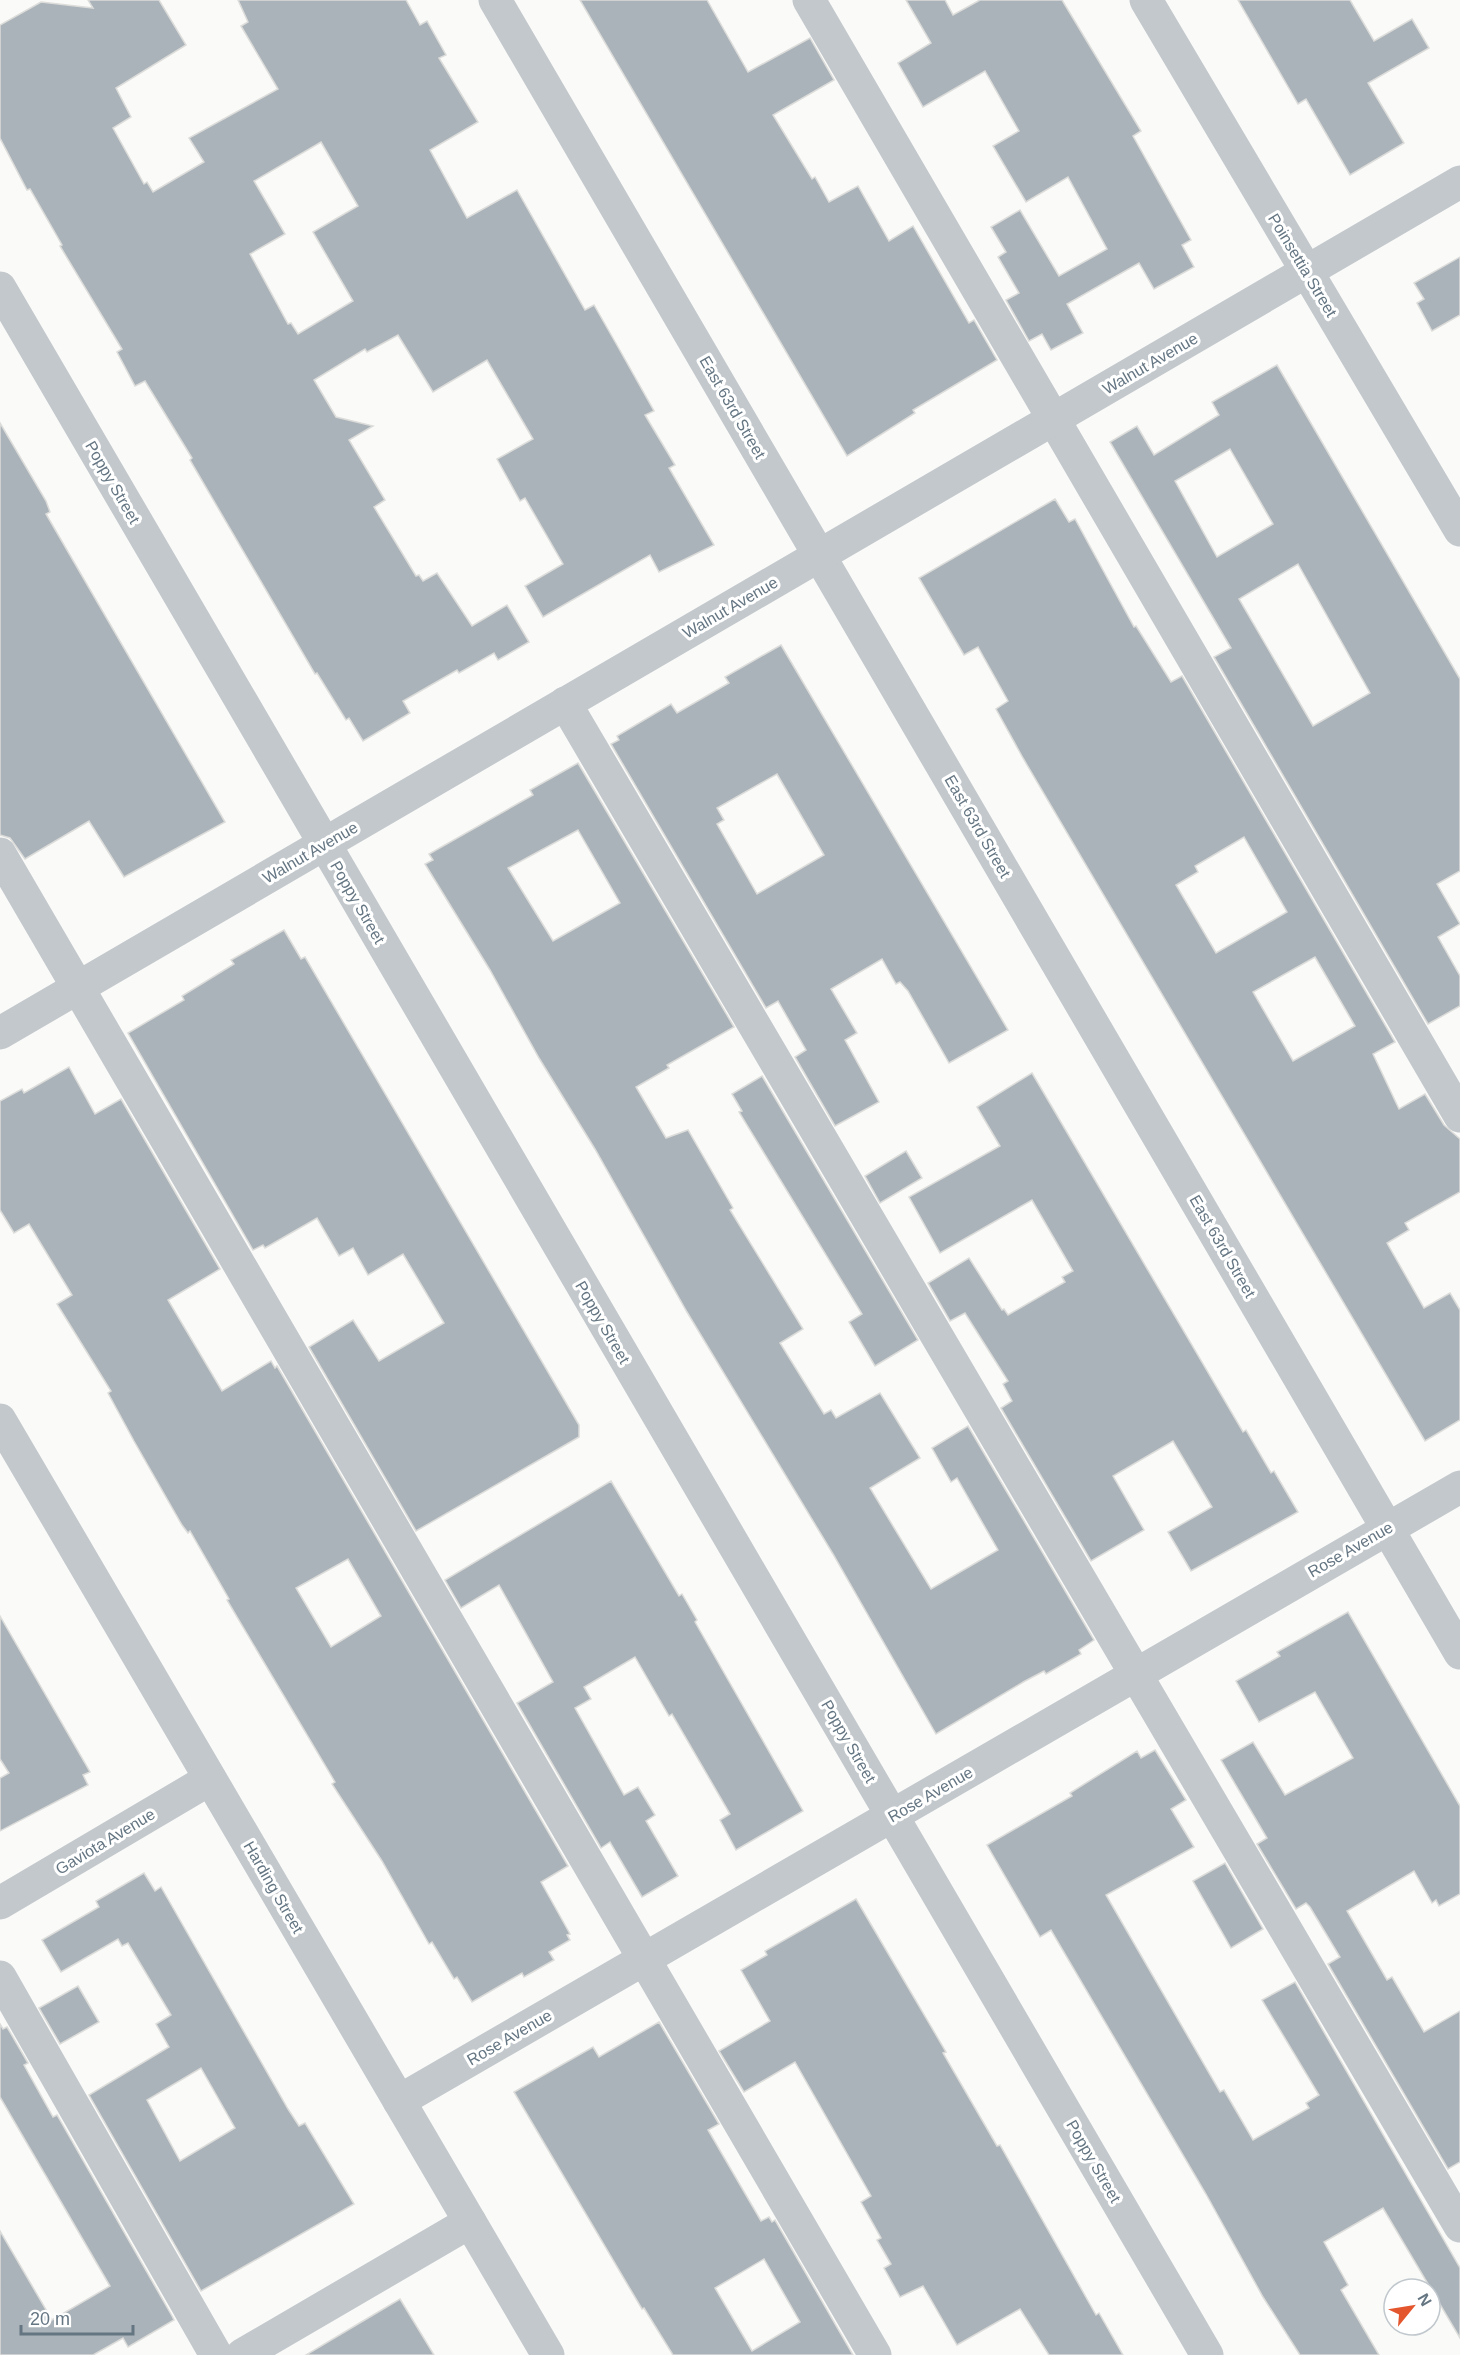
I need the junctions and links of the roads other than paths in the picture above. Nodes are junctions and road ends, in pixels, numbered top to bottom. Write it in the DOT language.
graph roads {
  1 [pos="495,0"];
  2 [pos="809,0"];
  3 [pos="1146,0"];
  4 [pos="1460,182"];
  5 [pos="1307,271"];
  6 [pos="0,288"];
  7 [pos="1053,419"];
  8 [pos="1460,530"];
  9 [pos="820,555"];
  10 [pos="566,703"];
  11 [pos="324,844"];
  12 [pos="0,854"];
  13 [pos="78,987"];
  14 [pos="0,1032"];
  15 [pos="1460,1116"];
  16 [pos="0,1420"];
  17 [pos="1460,1487"];
  18 [pos="1386,1528"];
  19 [pos="1460,1653"];
  20 [pos="1136,1674"];
  21 [pos="210,1779"];
  22 [pos="892,1816"];
  23 [pos="0,1903"];
  24 [pos="644,1959"];
  25 [pos="0,1977"];
  26 [pos="399,2101"];
  27 [pos="470,2222"];
  28 [pos="1460,2226"];
  29 [pos="216,2355"];
  30 [pos="242,2355"];
  31 [pos="548,2355"];
  32 [pos="875,2355"];
  33 [pos="1207,2355"];
  1 -- 9 [label="street, East 63rd Street"];
  2 -- 7 [label="street"];
  3 -- 5 [label="street, Poinsettia Street"];
  4 -- 5 [label="street, Walnut Avenue"];
  5 -- 7 [label="street, Walnut Avenue"];
  5 -- 8 [label="street, Poinsettia Street"];
  6 -- 11 [label="street, Poppy Street"];
  7 -- 9 [label="street, Walnut Avenue"];
  7 -- 15 [label="street"];
  9 -- 10 [label="street, Walnut Avenue"];
  9 -- 18 [label="street, East 63rd Street"];
  10 -- 11 [label="street, Walnut Avenue"];
  10 -- 20 [label="street"];
  11 -- 13 [label="street, Walnut Avenue"];
  11 -- 22 [label="street, Poppy Street"];
  12 -- 13 [label="street"];
  13 -- 14 [label="street, Walnut Avenue"];
  13 -- 24 [label="street"];
  16 -- 21 [label="street, Harding Street"];
  17 -- 18 [label="street, Rose Avenue"];
  18 -- 19 [label="street, East 63rd Street"];
  18 -- 20 [label="street, Rose Avenue"];
  20 -- 22 [label="street, Rose Avenue"];
  20 -- 28 [label="street"];
  21 -- 23 [label="street, Gaviota Avenue"];
  21 -- 26 [label="street, Harding Street"];
  22 -- 24 [label="street, Rose Avenue"];
  22 -- 33 [label="street, Poppy Street"];
  24 -- 26 [label="street, Rose Avenue"];
  24 -- 32 [label="street"];
  25 -- 29 [label="street"];
  26 -- 27 [label="street, Harding Street"];
  27 -- 30 [label="street"];
  27 -- 31 [label="street, Harding Street"];
}
